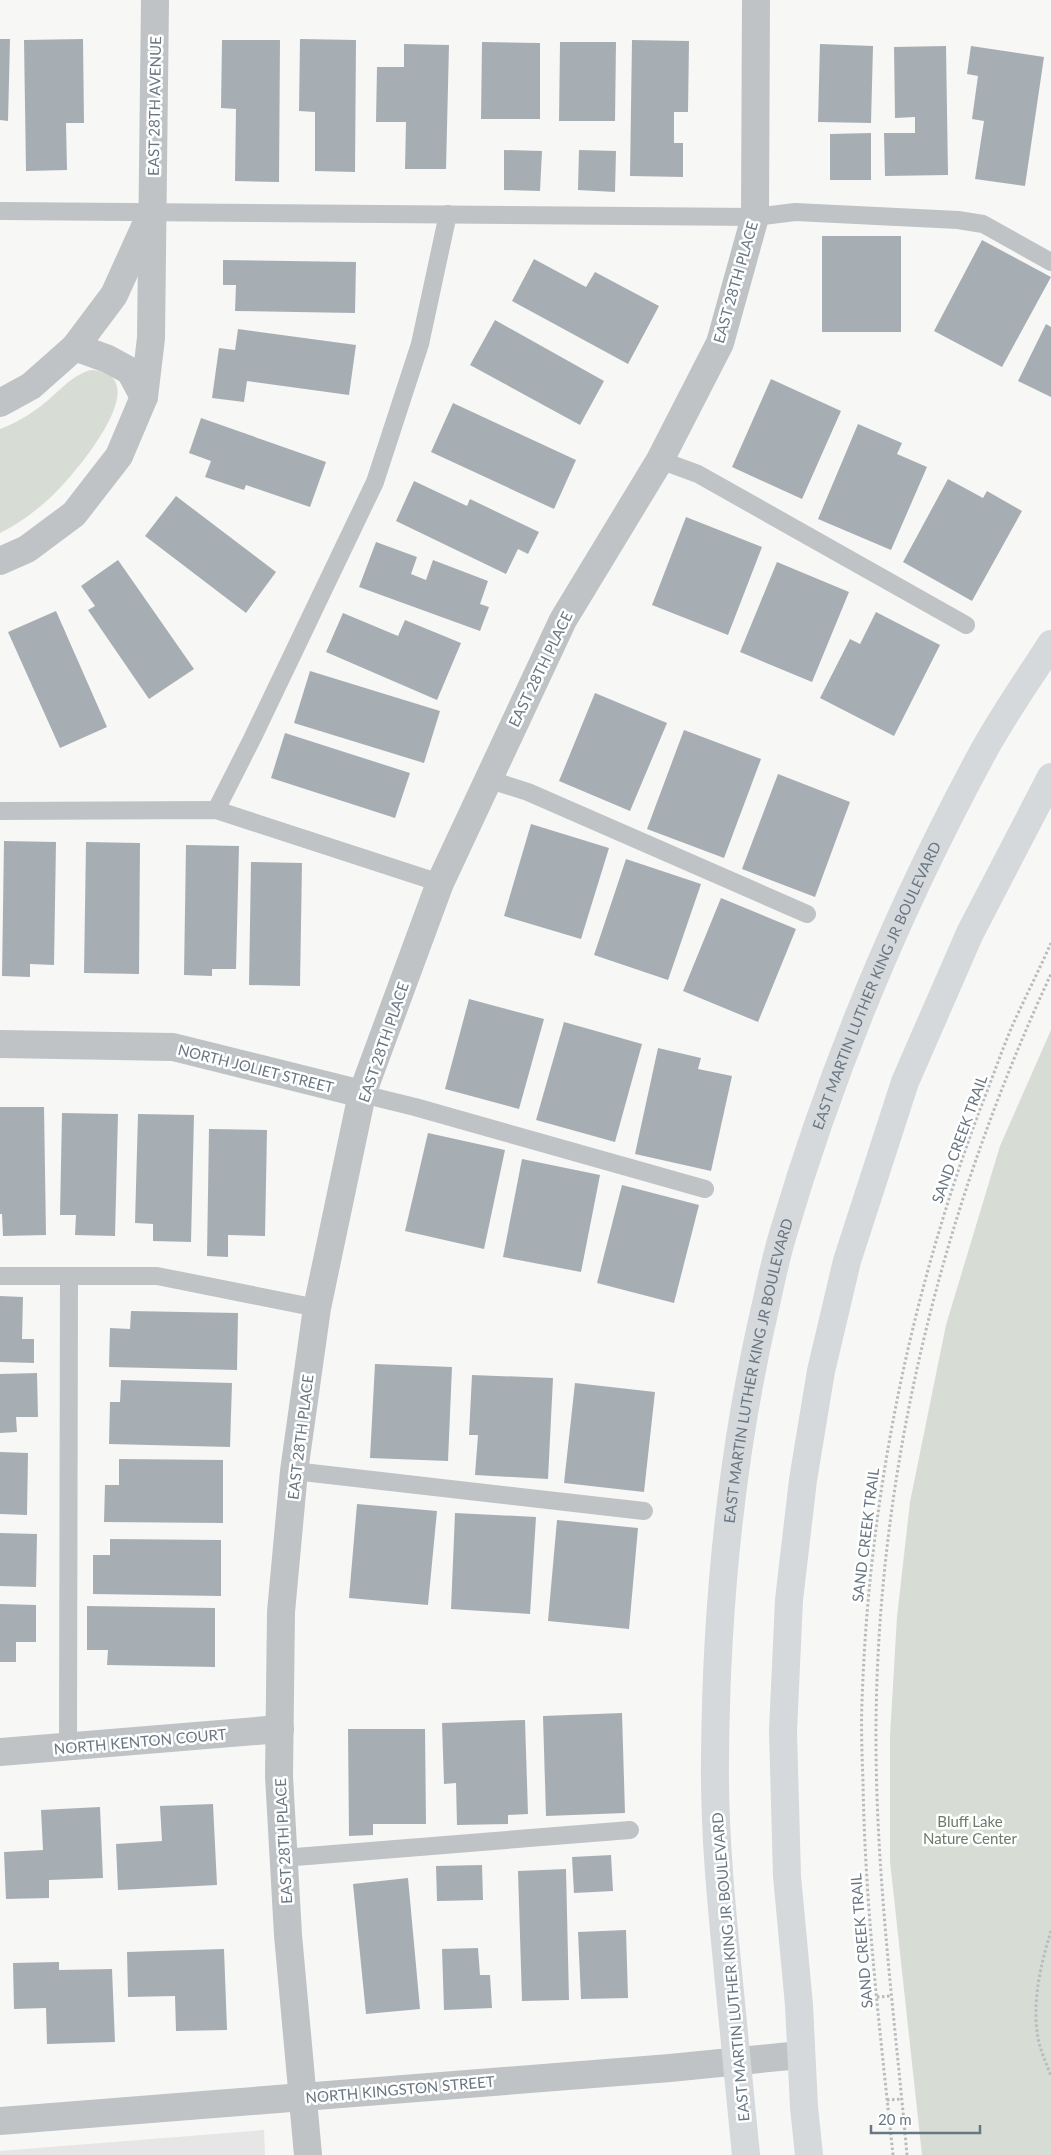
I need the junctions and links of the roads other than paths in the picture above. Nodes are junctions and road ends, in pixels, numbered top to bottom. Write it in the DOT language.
graph roads {
  1 [pos="155,0"];
  2 [pos="756,0"];
  3 [pos="0,210"];
  4 [pos="152,212"];
  5 [pos="448,214"];
  6 [pos="755,217"];
  7 [pos="1051,262"];
  8 [pos="75,347"];
  9 [pos="144,397"];
  10 [pos="0,403"];
  11 [pos="660,460"];
  12 [pos="0,561"];
  13 [pos="966,625"];
  14 [pos="1051,644"];
  15 [pos="1051,778"];
  16 [pos="487,779"];
  17 [pos="216,810"];
  18 [pos="0,811"];
  19 [pos="440,883"];
  20 [pos="807,914"];
  21 [pos="0,1044"];
  22 [pos="362,1094"];
  23 [pos="704,1188"];
  24 [pos="0,1276"];
  25 [pos="69,1276"];
  26 [pos="317,1308"];
  27 [pos="294,1471"];
  28 [pos="644,1511"];
  29 [pos="280,1729"];
  30 [pos="68,1746"];
  31 [pos="0,1752"];
  32 [pos="630,1830"];
  33 [pos="283,1858"];
  34 [pos="800,2055"];
  35 [pos="736,2061"];
  36 [pos="303,2097"];
  37 [pos="0,2121"];
  38 [pos="308,2155"];
  39 [pos="746,2155"];
  40 [pos="810,2155"];
  1 -- 4 [label="street, EAST 28TH AVENUE"];
  2 -- 6 [label="street, EAST 28TH PLACE"];
  3 -- 4 [label="lane"];
  4 -- 5 [label="lane"];
  4 -- 8 [label="street, EAST 28TH AVENUE"];
  4 -- 9 [label="street, EAST 28TH AVENUE"];
  5 -- 6 [label="lane"];
  5 -- 17 [label="lane"];
  6 -- 7 [label="lane"];
  6 -- 11 [label="street, EAST 28TH PLACE"];
  8 -- 9 [label="street"];
  8 -- 10 [label="street, EAST 28TH AVENUE"];
  9 -- 12 [label="street, EAST 28TH AVENUE"];
  11 -- 13 [label="lane"];
  11 -- 16 [label="street, EAST 28TH PLACE"];
  14 -- 35 [label="main road, EAST MARTIN LUTHER KING JR BOULEVARD"];
  15 -- 34 [label="main road"];
  16 -- 19 [label="street, EAST 28TH PLACE"];
  16 -- 20 [label="lane"];
  17 -- 18 [label="lane"];
  17 -- 19 [label="lane"];
  19 -- 22 [label="street, EAST 28TH PLACE"];
  21 -- 22 [label="street, NORTH JOLIET STREET"];
  22 -- 23 [label="lane"];
  22 -- 26 [label="street, EAST 28TH PLACE"];
  24 -- 25 [label="lane"];
  25 -- 26 [label="lane"];
  25 -- 30 [label="lane"];
  26 -- 27 [label="street, EAST 28TH PLACE"];
  27 -- 28 [label="lane"];
  27 -- 29 [label="street, EAST 28TH PLACE"];
  29 -- 30 [label="street, NORTH KENTON COURT"];
  29 -- 33 [label="street, EAST 28TH PLACE"];
  30 -- 31 [label="street, NORTH KENTON COURT"];
  32 -- 33 [label="lane"];
  33 -- 36 [label="street, EAST 28TH PLACE"];
  34 -- 35 [label="street, NORTH KINGSTON STREET"];
  34 -- 40 [label="main road"];
  35 -- 36 [label="street, NORTH KINGSTON STREET"];
  35 -- 39 [label="main road, EAST MARTIN LUTHER KING JR BOULEVARD"];
  36 -- 37 [label="street, NORTH KINGSTON STREET"];
  36 -- 38 [label="street, EAST 28TH PLACE"];
}
